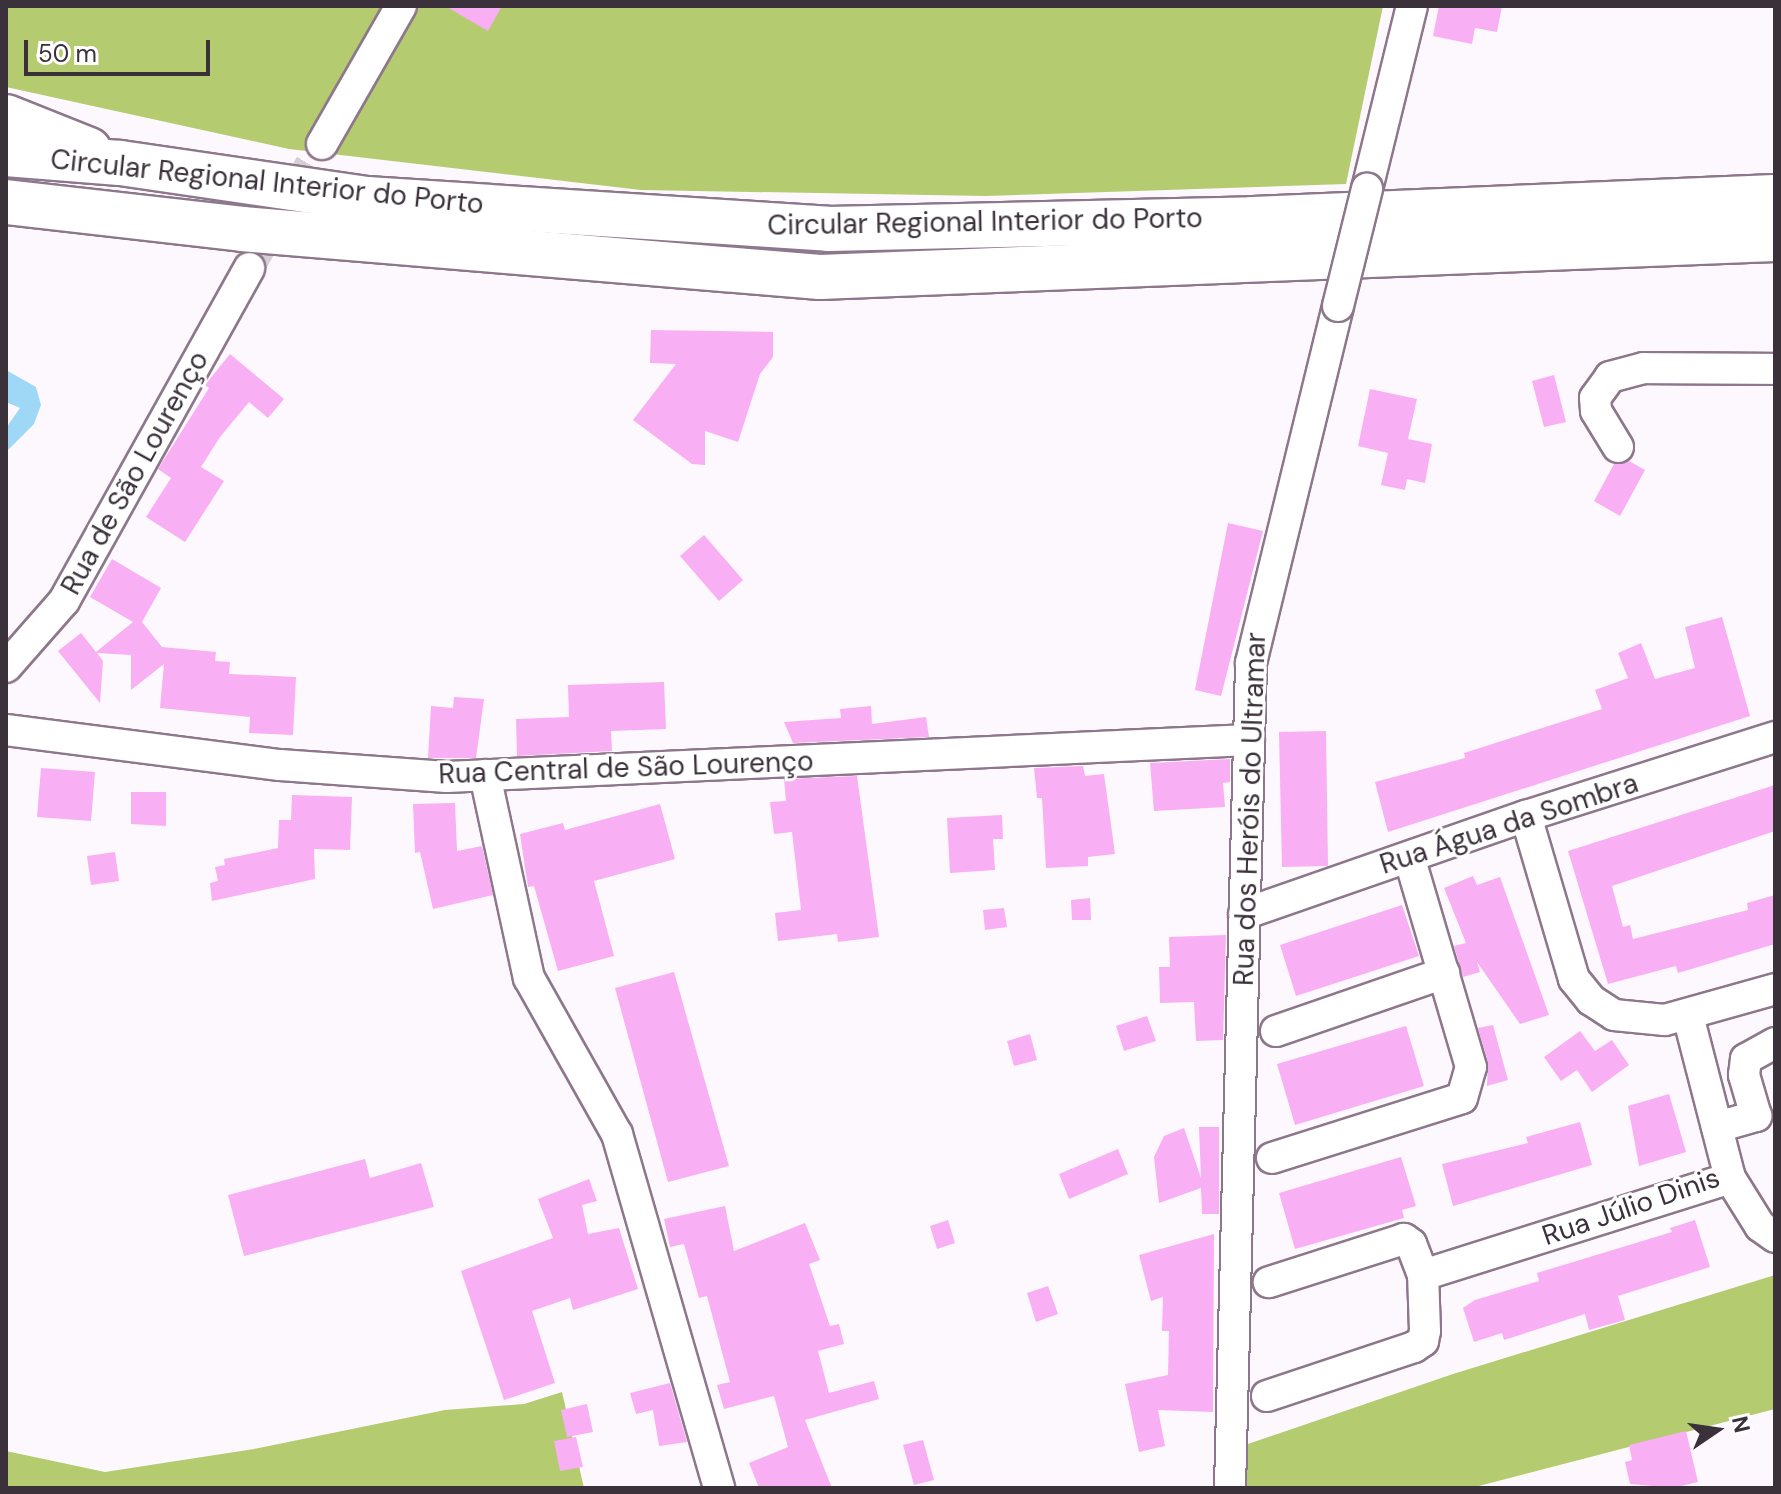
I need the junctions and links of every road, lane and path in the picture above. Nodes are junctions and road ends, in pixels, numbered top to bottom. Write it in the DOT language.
graph roads {
  1 [pos="401,6"];
  2 [pos="1412,6"];
  3 [pos="6,117"];
  4 [pos="322,144"];
  5 [pos="6,154"];
  6 [pos="120,163"];
  7 [pos="1775,197"];
  8 [pos="6,202"];
  9 [pos="1775,239"];
  10 [pos="249,268"];
  11 [pos="1775,369"];
  12 [pos="1618,447"];
  13 [pos="6,667"];
  14 [pos="6,730"];
  15 [pos="1775,737"];
  16 [pos="1249,740"];
  17 [pos="485,775"];
  18 [pos="1526,816"];
  19 [pos="1409,857"];
  20 [pos="1244,914"];
  21 [pos="1444,973"];
  22 [pos="1775,989"];
  23 [pos="1688,1016"];
  24 [pos="1276,1031"];
  25 [pos="1775,1043"];
  26 [pos="1717,1127"];
  27 [pos="1272,1158"];
  28 [pos="1730,1178"];
  29 [pos="1775,1237"];
  30 [pos="1423,1275"];
  31 [pos="1269,1282"];
  32 [pos="1267,1396"];
  33 [pos="719,1488"];
  34 [pos="1230,1488"];
  1 -- 4 [label="street"];
  2 -- 16 [label="street, Rua dos Heróis do Ultramar, bridge"];
  3 -- 6 [label="highway"];
  5 -- 6 [label="highway, Circular Regional Interior do Porto"];
  6 -- 7 [label="highway, Circular Regional Interior do Porto"];
  8 -- 9 [label="highway, Circular Regional Interior do Porto"];
  10 -- 13 [label="street, Rua de São Lourenço"];
  11 -- 12 [label="street"];
  14 -- 17 [label="street, Rua Central de São Lourenço"];
  15 -- 18 [label="street, Rua Água da Sombra"];
  16 -- 17 [label="street, Rua Central de São Lourenço"];
  16 -- 20 [label="street, Rua dos Heróis do Ultramar"];
  17 -- 33 [label="street"];
  18 -- 19 [label="street, Rua Água da Sombra"];
  18 -- 23 [label="street"];
  19 -- 20 [label="street, Rua Água da Sombra"];
  19 -- 21 [label="street"];
  20 -- 34 [label="street, Rua dos Heróis do Ultramar"];
  21 -- 24 [label="street"];
  21 -- 27 [label="street"];
  22 -- 23 [label="street"];
  23 -- 26 [label="street, Rua Júlio Dinis"];
  25 -- 26 [label="street"];
  26 -- 28 [label="street, Rua Júlio Dinis"];
  28 -- 29 [label="street"];
  28 -- 30 [label="street, Rua Júlio Dinis"];
  30 -- 31 [label="street"];
  30 -- 32 [label="street"];
}
